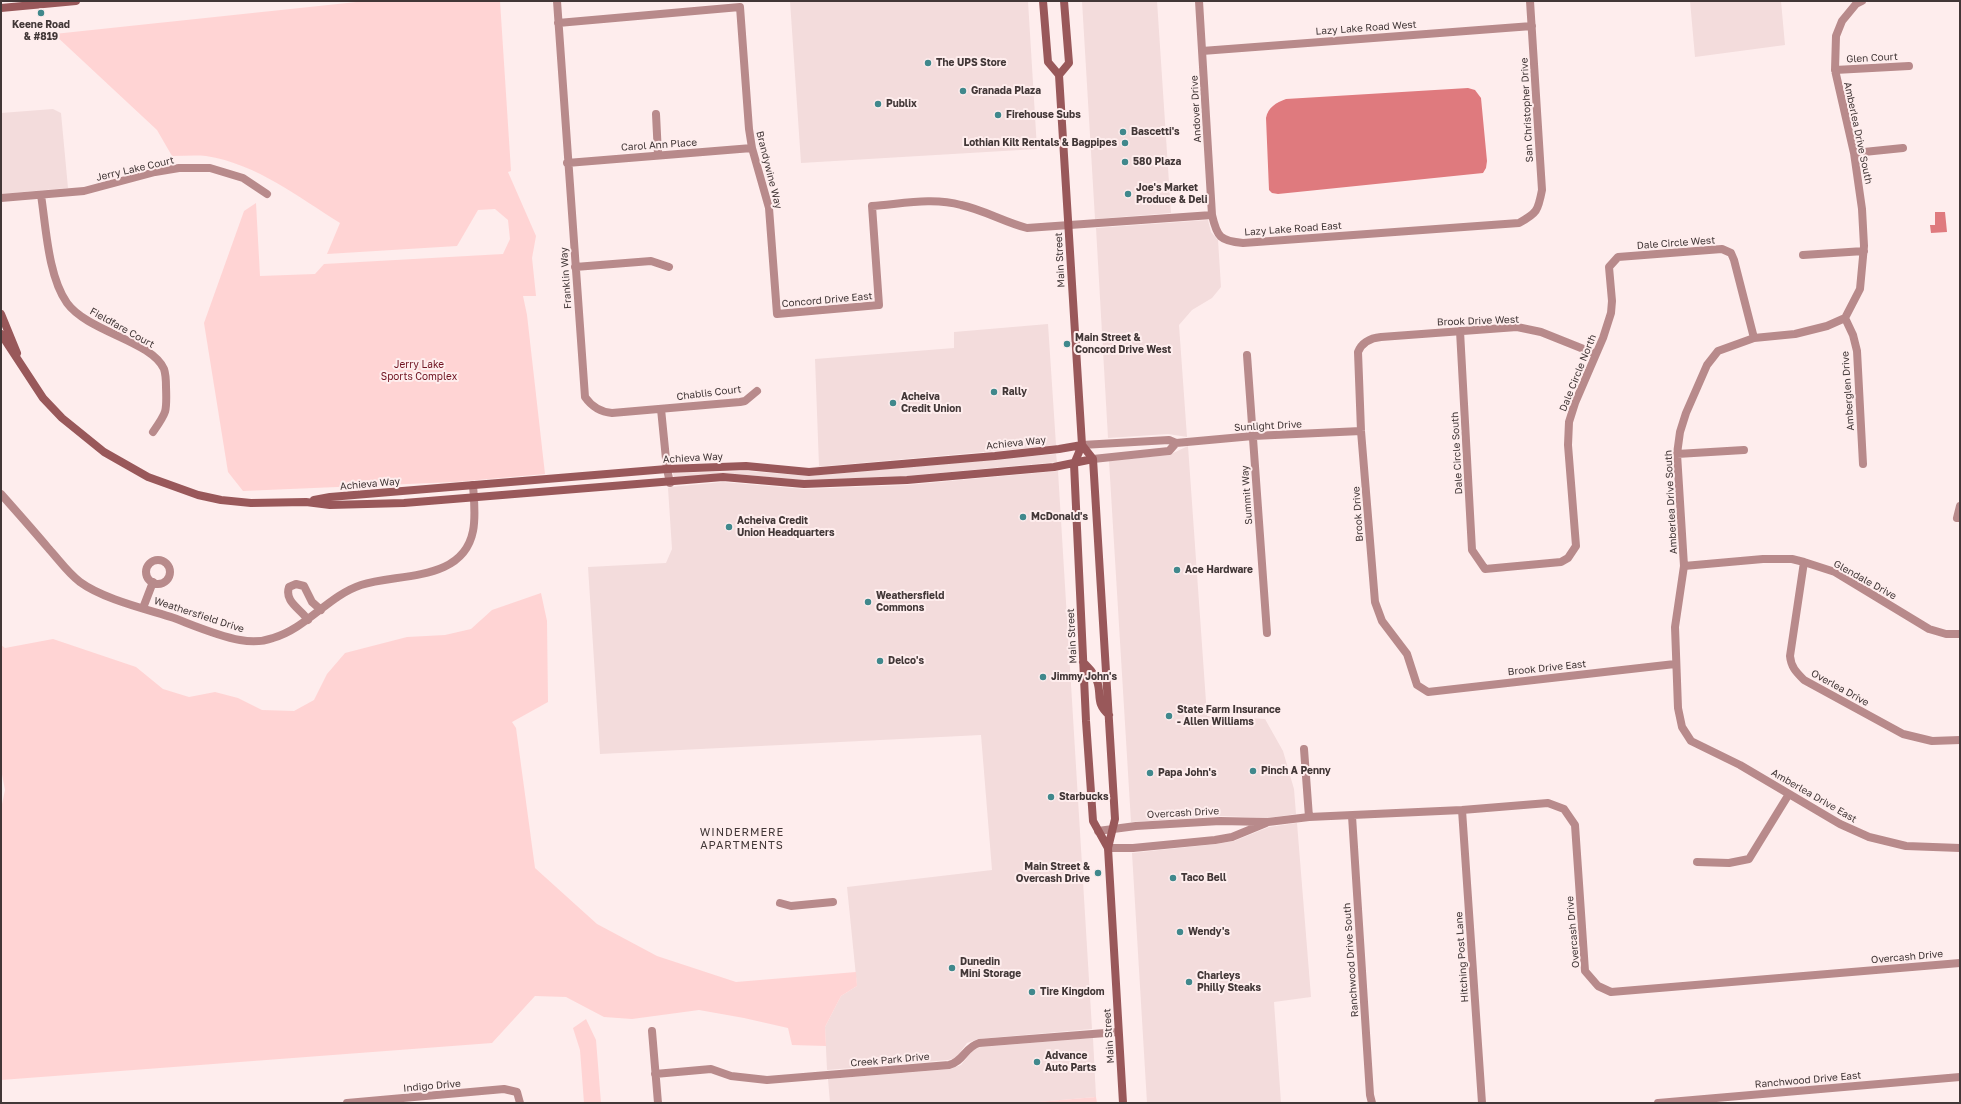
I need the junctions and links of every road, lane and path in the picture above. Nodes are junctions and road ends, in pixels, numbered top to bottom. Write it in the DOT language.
graph roads {
  1 [pos="76,1"];
  2 [pos="557,1"];
  3 [pos="1043,1"];
  4 [pos="1064,1"];
  5 [pos="1199,1"];
  6 [pos="1530,1"];
  7 [pos="1862,1"];
  8 [pos="1,8"];
  9 [pos="558,23"];
  10 [pos="1532,26"];
  11 [pos="1202,51"];
  12 [pos="1909,66"];
  13 [pos="1835,70"];
  14 [pos="1059,75"];
  15 [pos="656,114"];
  16 [pos="752,148"];
  17 [pos="1903,148"];
  18 [pos="1854,153"];
  19 [pos="658,155"];
  20 [pos="567,162"];
  21 [pos="267,194"];
  22 [pos="41,195"];
  23 [pos="1,198"];
  24 [pos="1212,215"];
  25 [pos="1534,215"];
  26 [pos="1068,226"];
  27 [pos="1864,251"];
  28 [pos="1803,255"];
  29 [pos="575,267"];
  30 [pos="669,267"];
  31 [pos="1609,267"];
  32 [pos="1,314"];
  33 [pos="777,314"];
  34 [pos="1844,318"];
  35 [pos="1460,331"];
  36 [pos="1,334"];
  37 [pos="1381,337"];
  38 [pos="1754,338"];
  39 [pos="1596,354"];
  40 [pos="1247,355"];
  41 [pos="22,365"];
  42 [pos="757,391"];
  43 [pos="661,409"];
  44 [pos="1361,431"];
  45 [pos="153,432"];
  46 [pos="1253,436"];
  47 [pos="1176,443"];
  48 [pos="1082,445"];
  49 [pos="1744,450"];
  50 [pos="1677,454"];
  51 [pos="1093,459"];
  52 [pos="1074,464"];
  53 [pos="1863,464"];
  54 [pos="667,469"];
  55 [pos="670,483"];
  56 [pos="473,485"];
  57 [pos="1,494"];
  58 [pos="474,498"];
  59 [pos="306,502"];
  60 [pos="1960,506"];
  61 [pos="1960,518"];
  62 [pos="1568,558"];
  63 [pos="1804,562"];
  64 [pos="1684,566"];
  65 [pos="153,582"];
  66 [pos="143,608"];
  67 [pos="321,610"];
  68 [pos="308,620"];
  69 [pos="1266,633"];
  70 [pos="1960,634"];
  71 [pos="1084,662"];
  72 [pos="1675,664"];
  73 [pos="1422,689"];
  74 [pos="1109,716"];
  75 [pos="1960,740"];
  76 [pos="1304,749"];
  77 [pos="1710,752"];
  78 [pos="1789,794"];
  79 [pos="1462,810"];
  80 [pos="1352,816"];
  81 [pos="1309,817"];
  82 [pos="1268,822"];
  83 [pos="1113,829"];
  84 [pos="1098,831"];
  85 [pos="1108,848"];
  86 [pos="1960,848"];
  87 [pos="1697,862"];
  88 [pos="833,902"];
  89 [pos="780,903"];
  90 [pos="1960,963"];
  91 [pos="652,1031"];
  92 [pos="1118,1032"];
  93 [pos="655,1074"];
  94 [pos="1960,1077"];
  95 [pos="1671,1102"];
  96 [pos="347,1103"];
  97 [pos="520,1103"];
  98 [pos="658,1103"];
  99 [pos="1123,1103"];
  100 [pos="1372,1103"];
  101 [pos="1482,1103"];
  102 [pos="1658,1103"];
  1 -- 8 [label="street"];
  2 -- 9 [label="street, Franklin Way"];
  3 -- 14 [label="street"];
  4 -- 14 [label="street"];
  5 -- 11 [label="street, Andover Drive"];
  6 -- 10 [label="street, San Christopher Drive"];
  7 -- 13 [label="street, Amberlea Drive South"];
  9 -- 16 [label="street, Brandywine Way"];
  9 -- 20 [label="street, Franklin Way"];
  10 -- 11 [label="street, Lazy Lake Road West"];
  10 -- 25 [label="street, San Christopher Drive"];
  11 -- 24 [label="street, Andover Drive"];
  12 -- 13 [label="street, Glen Court"];
  13 -- 18 [label="street, Amberlea Drive South"];
  14 -- 26 [label="street, Main Street"];
  15 -- 19 [label="street"];
  16 -- 19 [label="street, Carol Ann Place"];
  16 -- 33 [label="street, Brandywine Way"];
  17 -- 18 [label="street"];
  18 -- 27 [label="street, Amberlea Drive South"];
  19 -- 20 [label="street, Carol Ann Place"];
  20 -- 29 [label="street, Franklin Way"];
  21 -- 22 [label="street, Jerry Lake Court"];
  22 -- 23 [label="street, Jerry Lake Court"];
  22 -- 45 [label="street, Fieldfare Court"];
  24 -- 25 [label="street, Lazy Lake Road East"];
  24 -- 26 [label="street"];
  26 -- 33 [label="street, Concord Drive East"];
  26 -- 48 [label="street, Main Street"];
  27 -- 28 [label="street"];
  27 -- 34 [label="street, Amberlea Drive South"];
  29 -- 30 [label="street"];
  29 -- 43 [label="street, Franklin Way"];
  31 -- 38 [label="street, Dale Circle West"];
  31 -- 39 [label="street, Dale Circle North"];
  32 -- 41 [label="street, Achieva Way"];
  34 -- 38 [label="street, Amberlea Drive South"];
  34 -- 53 [label="street, Amberglen Drive"];
  35 -- 37 [label="street, Brook Drive West"];
  35 -- 39 [label="street, Brook Drive West"];
  35 -- 62 [label="street, Dale Circle South"];
  36 -- 41 [label="street, Achieva Way"];
  37 -- 44 [label="street, Brook Drive"];
  38 -- 50 [label="street, Amberlea Drive South"];
  39 -- 62 [label="street, Dale Circle North"];
  40 -- 46 [label="street, Summit Way"];
  41 -- 59 [label="street, Achieva Way"];
  42 -- 43 [label="street, Chablis Court"];
  43 -- 54 [label="street"];
  44 -- 46 [label="street, Sunlight Drive"];
  44 -- 73 [label="street, Brook Drive"];
  46 -- 47 [label="street, Sunlight Drive"];
  46 -- 69 [label="street, Summit Way"];
  47 -- 48 [label="street, Sunlight Drive"];
  47 -- 51 [label="street, Sunlight Drive"];
  48 -- 51 [label="street"];
  48 -- 52 [label="street, Main Street"];
  48 -- 54 [label="street, Achieva Way"];
  49 -- 50 [label="street"];
  50 -- 64 [label="street, Amberlea Drive South"];
  51 -- 52 [label="street, Achieva Way"];
  51 -- 74 [label="street, Main Street"];
  52 -- 55 [label="street, Achieva Way"];
  52 -- 71 [label="street, Main Street"];
  54 -- 55 [label="street"];
  54 -- 56 [label="street, Achieva Way"];
  55 -- 58 [label="street, Achieva Way"];
  56 -- 58 [label="street, Weathersfield Drive"];
  56 -- 59 [label="street, Achieva Way"];
  57 -- 66 [label="street, Weathersfield Drive"];
  58 -- 59 [label="street, Achieva Way"];
  58 -- 67 [label="street, Weathersfield Drive"];
  60 -- 61 [label="street"];
  63 -- 64 [label="street, Glendale Drive"];
  63 -- 70 [label="street, Glendale Drive"];
  63 -- 75 [label="street, Overlea Drive"];
  64 -- 72 [label="street, Amberlea Drive South"];
  65 -- 66 [label="street"];
  66 -- 68 [label="street, Weathersfield Drive"];
  67 -- 68 [label="street, Weathersfield Drive"];
  67 -- 68 [label="street"];
  71 -- 74 [label="street"];
  71 -- 84 [label="street, Main Street"];
  72 -- 73 [label="street, Brook Drive East"];
  72 -- 77 [label="street, Amberlea Drive South"];
  74 -- 83 [label="street, Main Street"];
  76 -- 81 [label="street"];
  77 -- 78 [label="street, Amberlea Drive East"];
  78 -- 86 [label="street, Amberlea Drive East"];
  78 -- 87 [label="street"];
  79 -- 80 [label="street, Overcash Drive"];
  79 -- 90 [label="street, Overcash Drive"];
  79 -- 101 [label="street, Hitching Post Lane"];
  80 -- 81 [label="street, Overcash Drive"];
  80 -- 100 [label="street, Ranchwood Drive South"];
  81 -- 82 [label="street, Overcash Drive"];
  82 -- 83 [label="street, Overcash Drive"];
  82 -- 85 [label="street, Overcash Drive"];
  83 -- 84 [label="street, Overcash Drive"];
  83 -- 85 [label="street, Main Street"];
  84 -- 85 [label="street, Main Street"];
  85 -- 92 [label="street, Main Street"];
  88 -- 89 [label="street"];
  91 -- 93 [label="street"];
  92 -- 93 [label="street, Creek Park Drive"];
  92 -- 99 [label="street, Main Street"];
  93 -- 98 [label="street"];
  94 -- 95 [label="street, Ranchwood Drive East"];
  95 -- 102 [label="street, Ranchwood Drive East"];
  96 -- 97 [label="street, Indigo Drive"];
}
